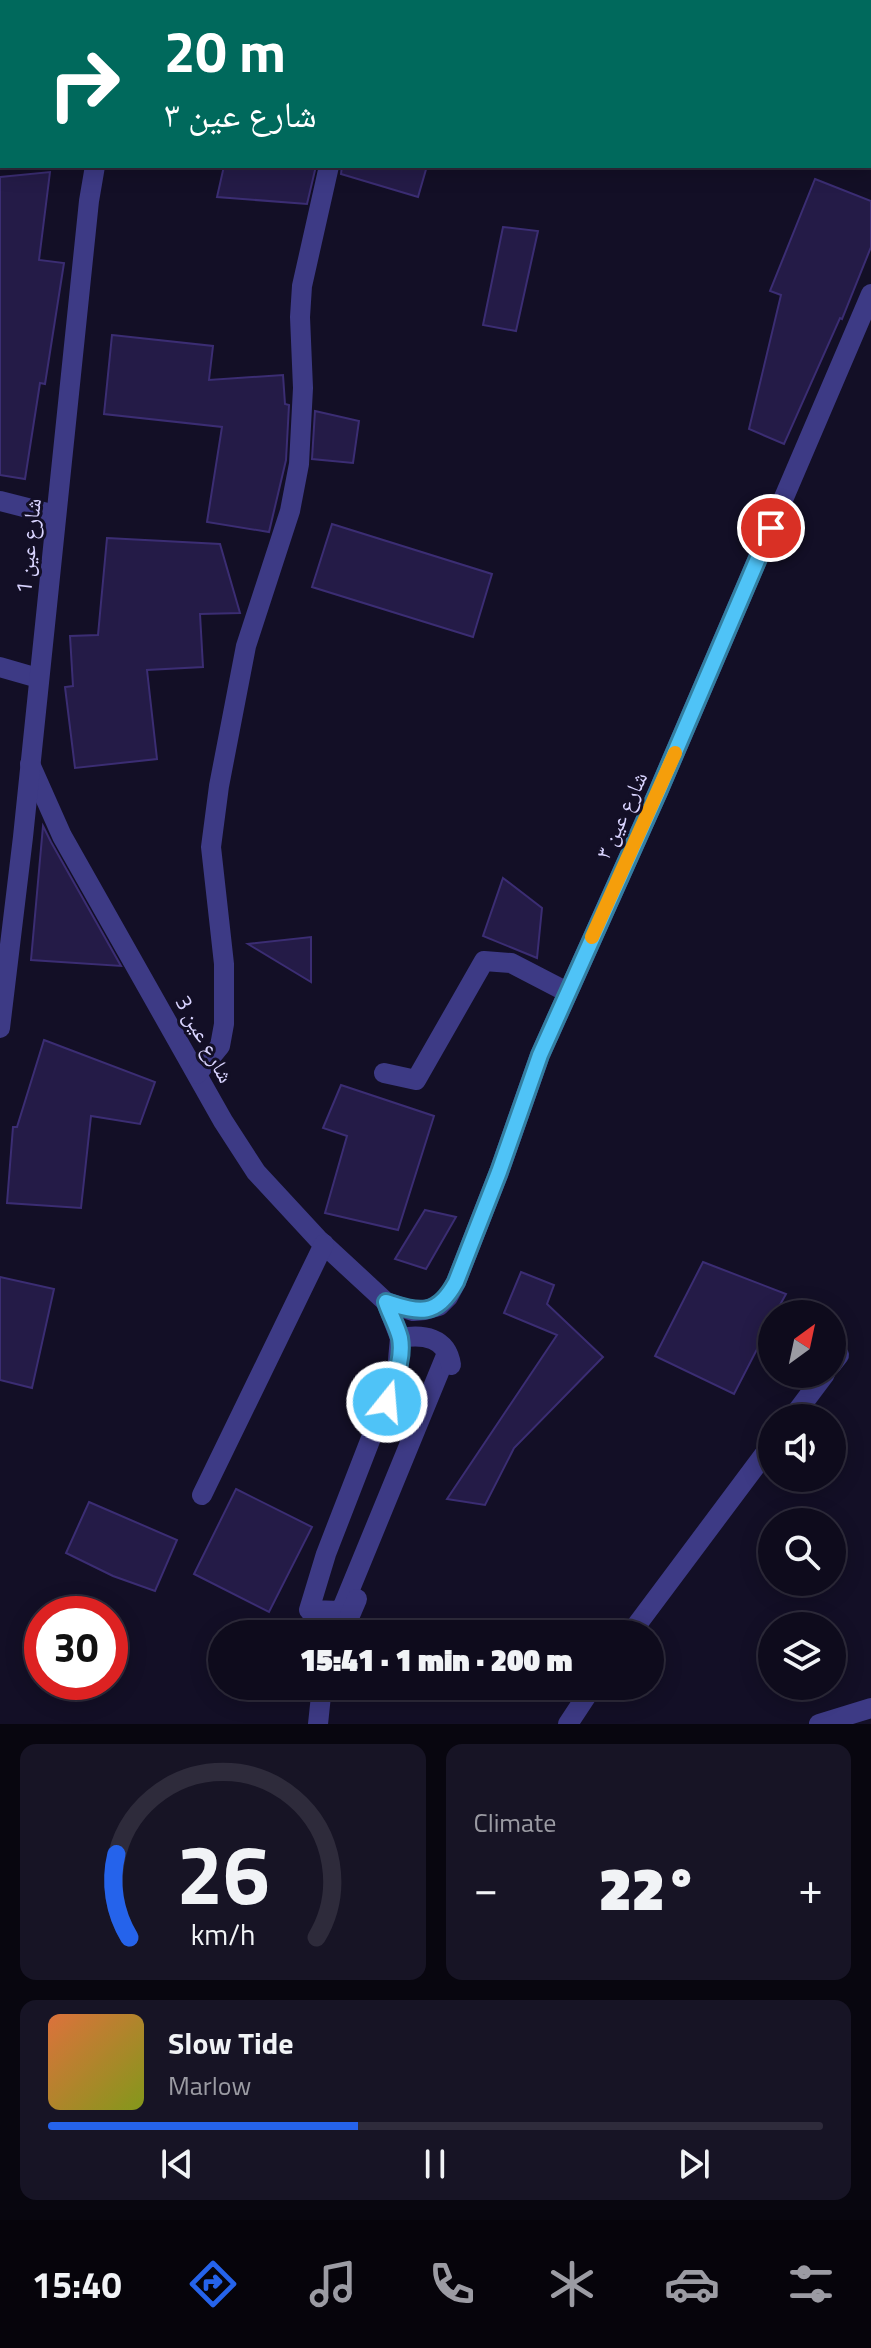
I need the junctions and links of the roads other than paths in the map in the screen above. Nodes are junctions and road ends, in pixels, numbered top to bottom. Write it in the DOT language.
graph roads {
  1 [pos="95,168"];
  2 [pos="329,168"];
  3 [pos="871,294"];
  4 [pos="0,501"];
  5 [pos="55,515"];
  6 [pos="0,667"];
  7 [pos="38,678"];
  8 [pos="30,764"];
  9 [pos="567,992"];
  10 [pos="0,1028"];
  11 [pos="384,1073"];
  12 [pos="197,1074"];
  13 [pos="324,1244"];
  14 [pos="386,1302"];
  15 [pos="400,1338"];
  16 [pos="447,1353"];
  17 [pos="758,1463"];
  18 [pos="202,1495"];
  19 [pos="348,1620"];
  20 [pos="640,1620"];
  21 [pos="321,1700"];
  22 [pos="584,1700"];
  23 [pos="870,1705"];
  24 [pos="318,1724"];
  25 [pos="568,1724"];
  26 [pos="819,1724"];
  1 -- 5 [label="street, شارع عين 1"];
  2 -- 12 [label="street"];
  3 -- 9 [label="street, شارع عين ٣"];
  4 -- 5 [label="street"];
  5 -- 7 [label="street, شارع عين 1"];
  6 -- 7 [label="street"];
  7 -- 8 [label="street, شارع عين 1"];
  8 -- 10 [label="street, شارع عين 1"];
  8 -- 12 [label="street, شارع عين 3"];
  9 -- 11 [label="street"];
  9 -- 14 [label="street, شارع عين ٣"];
  12 -- 13 [label="street, شارع عين 3"];
  13 -- 14 [label="street, شارع عين 3"];
  13 -- 18 [label="street"];
  14 -- 15 [label="street"];
  15 -- 16 [label="street"];
  15 -- 16 [label="street"];
  16 -- 19 [label="street"];
  17 -- 20 [label="street"];
  21 -- 24 [label="street"];
  22 -- 25 [label="street"];
  23 -- 26 [label="street"];
}
